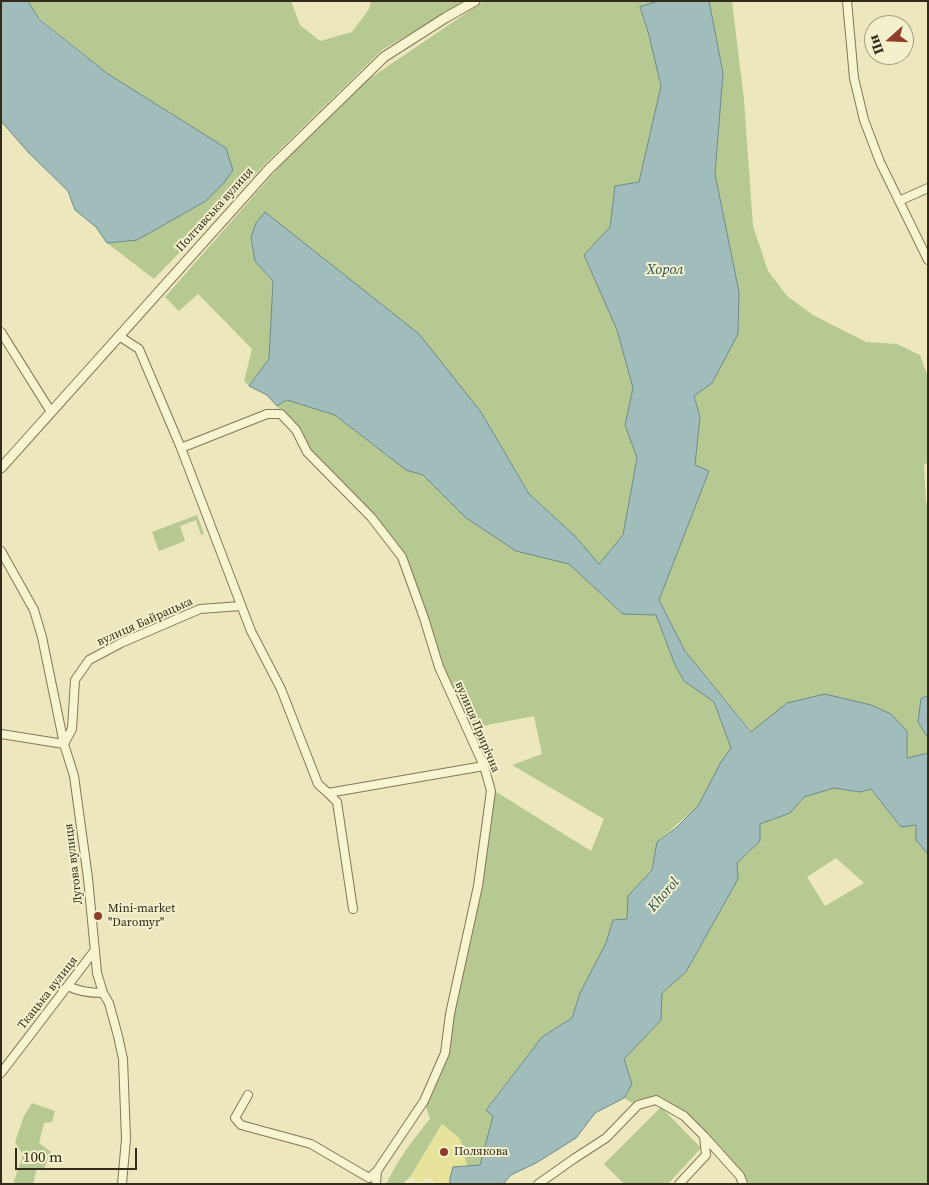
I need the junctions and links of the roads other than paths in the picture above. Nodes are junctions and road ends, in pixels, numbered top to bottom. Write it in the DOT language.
graph roads {
  1 [pos="475,1"];
  2 [pos="847,1"];
  3 [pos="928,188"];
  4 [pos="898,201"];
  5 [pos="928,260"];
  6 [pos="1,332"];
  7 [pos="119,336"];
  8 [pos="50,412"];
  9 [pos="181,448"];
  10 [pos="1,468"];
  11 [pos="1,551"];
  12 [pos="241,606"];
  13 [pos="1,734"];
  14 [pos="64,744"];
  15 [pos="484,766"];
  16 [pos="328,792"];
  17 [pos="353,909"];
  18 [pos="95,950"];
  19 [pos="68,986"];
  20 [pos="103,992"];
  21 [pos="1,1073"];
  22 [pos="248,1095"];
  23 [pos="704,1136"];
  24 [pos="377,1171"];
  25 [pos="367,1181"];
  26 [pos="122,1184"];
  27 [pos="376,1184"];
  28 [pos="538,1184"];
  29 [pos="678,1184"];
  30 [pos="743,1184"];
  1 -- 7 [label="street, Полтавська вулиця"];
  2 -- 4 [label="street"];
  3 -- 4 [label="street"];
  4 -- 5 [label="street"];
  6 -- 8 [label="street"];
  7 -- 8 [label="street, Полтавська вулиця"];
  7 -- 9 [label="street"];
  8 -- 10 [label="street, Полтавська вулиця"];
  9 -- 12 [label="street"];
  9 -- 15 [label="street, вулиця Прирічна"];
  11 -- 14 [label="street, Лугова вулиця"];
  12 -- 14 [label="street, вулиця Байрацька"];
  12 -- 16 [label="street"];
  13 -- 14 [label="street"];
  14 -- 18 [label="street, Лугова вулиця"];
  15 -- 16 [label="street"];
  15 -- 24 [label="street, вулиця Прирічна"];
  16 -- 17 [label="street"];
  18 -- 19 [label="street, Ткацька вулиця"];
  18 -- 20 [label="street, Лугова вулиця"];
  19 -- 20 [label="street"];
  19 -- 21 [label="street, Ткацька вулиця"];
  20 -- 26 [label="street, Лугова вулиця"];
  22 -- 25 [label="street"];
  23 -- 28 [label="street"];
  23 -- 29 [label="street"];
  23 -- 30 [label="street"];
  24 -- 25 [label="street"];
  24 -- 27 [label="street, вулиця Прирічна"];
}
